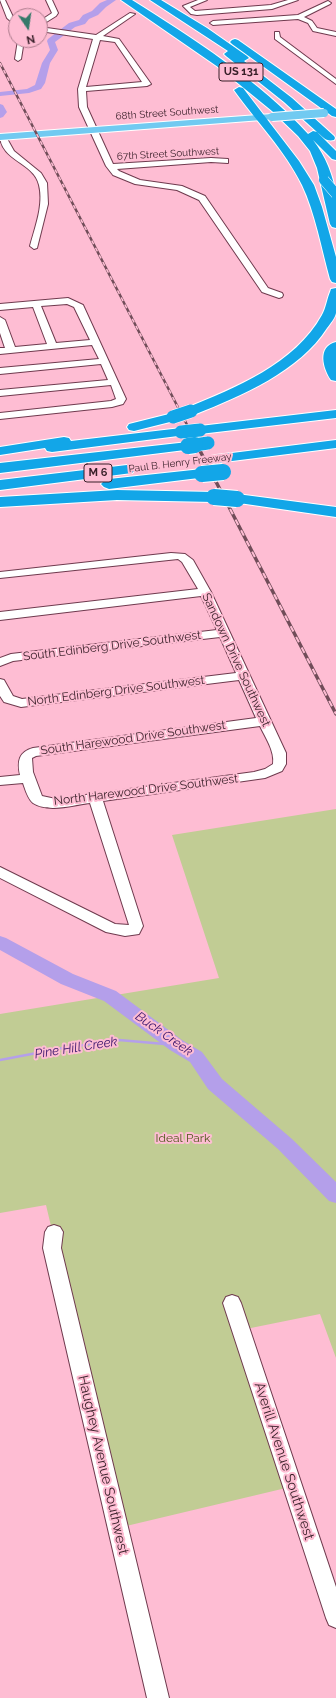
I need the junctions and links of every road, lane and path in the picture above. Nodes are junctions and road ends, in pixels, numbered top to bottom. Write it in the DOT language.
graph roads {
  1 [pos="2,0"];
  2 [pos="50,0"];
  3 [pos="126,0"];
  4 [pos="134,0"];
  5 [pos="147,0"];
  6 [pos="155,0"];
  7 [pos="160,0"];
  8 [pos="204,0"];
  9 [pos="295,0"];
  10 [pos="316,0"];
  11 [pos="328,2"];
  12 [pos="336,4"];
  13 [pos="8,14"];
  14 [pos="132,14"];
  15 [pos="299,17"];
  16 [pos="48,18"];
  17 [pos="213,22"];
  18 [pos="167,27"];
  19 [pos="48,30"];
  20 [pos="277,33"];
  21 [pos="336,34"];
  22 [pos="97,37"];
  23 [pos="20,48"];
  24 [pos="18,59"];
  25 [pos="336,82"];
  26 [pos="82,89"];
  27 [pos="332,113"];
  28 [pos="260,118"];
  29 [pos="93,130"];
  30 [pos="336,131"];
  31 [pos="272,133"];
  32 [pos="1,137"];
  33 [pos="336,144"];
  34 [pos="336,158"];
  35 [pos="225,161"];
  36 [pos="111,167"];
  37 [pos="322,177"];
  38 [pos="336,191"];
  39 [pos="336,205"];
  40 [pos="336,224"];
  41 [pos="34,246"];
  42 [pos="336,279"];
  43 [pos="336,292"];
  44 [pos="279,295"];
  45 [pos="36,304"];
  46 [pos="0,307"];
  47 [pos="336,314"];
  48 [pos="0,320"];
  49 [pos="96,342"];
  50 [pos="53,346"];
  51 [pos="336,346"];
  52 [pos="11,350"];
  53 [pos="0,351"];
  54 [pos="104,361"];
  55 [pos="289,361"];
  56 [pos="0,371"];
  57 [pos="336,377"];
  58 [pos="114,382"];
  59 [pos="25,390"];
  60 [pos="0,393"];
  61 [pos="34,412"];
  62 [pos="336,414"];
  63 [pos="0,416"];
  64 [pos="336,428"];
  65 [pos="321,430"];
  66 [pos="223,442"];
  67 [pos="336,444"];
  68 [pos="0,452"];
  69 [pos="0,455"];
  70 [pos="313,461"];
  71 [pos="219,465"];
  72 [pos="0,468"];
  73 [pos="199,468"];
  74 [pos="0,485"];
  75 [pos="0,495"];
  76 [pos="0,502"];
  77 [pos="336,512"];
  78 [pos="0,575"];
  79 [pos="205,592"];
  80 [pos="0,616"];
  81 [pos="224,633"];
  82 [pos="0,662"];
  83 [pos="243,676"];
  84 [pos="0,683"];
  85 [pos="264,721"];
  86 [pos="277,768"];
  87 [pos="28,778"];
  88 [pos="0,781"];
  89 [pos="95,798"];
  90 [pos="0,872"];
  91 [pos="54,1232"];
  92 [pos="232,1304"];
  93 [pos="336,1618"];
  94 [pos="158,1698"];
  1 -- 13 [label="street"];
  2 -- 16 [label="street"];
  3 -- 18 [label="highway"];
  4 -- 34 [label="highway, US 131"];
  5 -- 33 [label="highway, US 131"];
  6 -- 30 [label="highway"];
  7 -- 27 [label="highway"];
  8 -- 9 [label="street"];
  10 -- 11 [label="street"];
  11 -- 12 [label="street"];
  11 -- 15 [label="street"];
  14 -- 22 [label="street"];
  15 -- 17 [label="street"];
  15 -- 21 [label="street"];
  18 -- 28 [label="highway"];
  18 -- 37 [label="highway"];
  19 -- 22 [label="street"];
  20 -- 25 [label="street"];
  22 -- 26 [label="street"];
  22 -- 26 [label="street"];
  23 -- 24 [label="street"];
  26 -- 29 [label="street"];
  27 -- 28 [label="main road, 68th Street Southwest, bridge"];
  28 -- 29 [label="main road, 68th Street Southwest"];
  28 -- 31 [label="highway"];
  29 -- 32 [label="main road, 68th Street Southwest"];
  29 -- 36 [label="street"];
  31 -- 37 [label="highway"];
  31 -- 42 [label="highway"];
  32 -- 41 [label="street"];
  35 -- 36 [label="street, 67th Street Southwest"];
  36 -- 44 [label="street"];
  37 -- 38 [label="highway, bridge"];
  37 -- 39 [label="highway"];
  37 -- 40 [label="highway"];
  43 -- 55 [label="highway"];
  45 -- 46 [label="street"];
  45 -- 49 [label="street"];
  45 -- 50 [label="street"];
  47 -- 55 [label="highway"];
  48 -- 52 [label="street"];
  49 -- 50 [label="street"];
  49 -- 54 [label="street"];
  50 -- 52 [label="street"];
  51 -- 57 [label="highway"];
  52 -- 53 [label="street"];
  54 -- 56 [label="street"];
  54 -- 58 [label="street"];
  55 -- 68 [label="highway, bridge"];
  58 -- 59 [label="street"];
  58 -- 61 [label="street"];
  59 -- 60 [label="street"];
  59 -- 61 [label="street"];
  61 -- 63 [label="street"];
  62 -- 69 [label="highway, bridge"];
  64 -- 65 [label="highway"];
  66 -- 72 [label="highway, Paul B. Henry Freeway / M 6, bridge"];
  67 -- 71 [label="highway, Paul B. Henry Freeway"];
  70 -- 71 [label="highway"];
  71 -- 73 [label="highway, bridge"];
  73 -- 74 [label="highway, Paul B. Henry Freeway / M 6"];
  73 -- 75 [label="highway"];
  76 -- 77 [label="highway, bridge"];
  78 -- 79 [label="street, Sandown Drive Southwest"];
  79 -- 80 [label="street"];
  79 -- 81 [label="street, Sandown Drive Southwest"];
  81 -- 82 [label="street, South Edinberg Drive Southwest"];
  81 -- 83 [label="street, Sandown Drive Southwest"];
  83 -- 84 [label="street, North Edinberg Drive Southwest"];
  83 -- 85 [label="street, Sandown Drive Southwest"];
  85 -- 86 [label="street, Sandown Drive Southwest"];
  85 -- 87 [label="street, South Harewood Drive Southwest"];
  86 -- 89 [label="street, North Harewood Drive Southwest"];
  87 -- 88 [label="street"];
  87 -- 89 [label="street, North Harewood Drive Southwest"];
  89 -- 90 [label="street"];
  91 -- 94 [label="street, Haughey Avenue Southwest"];
  92 -- 93 [label="street, Averill Avenue Southwest"];
}
